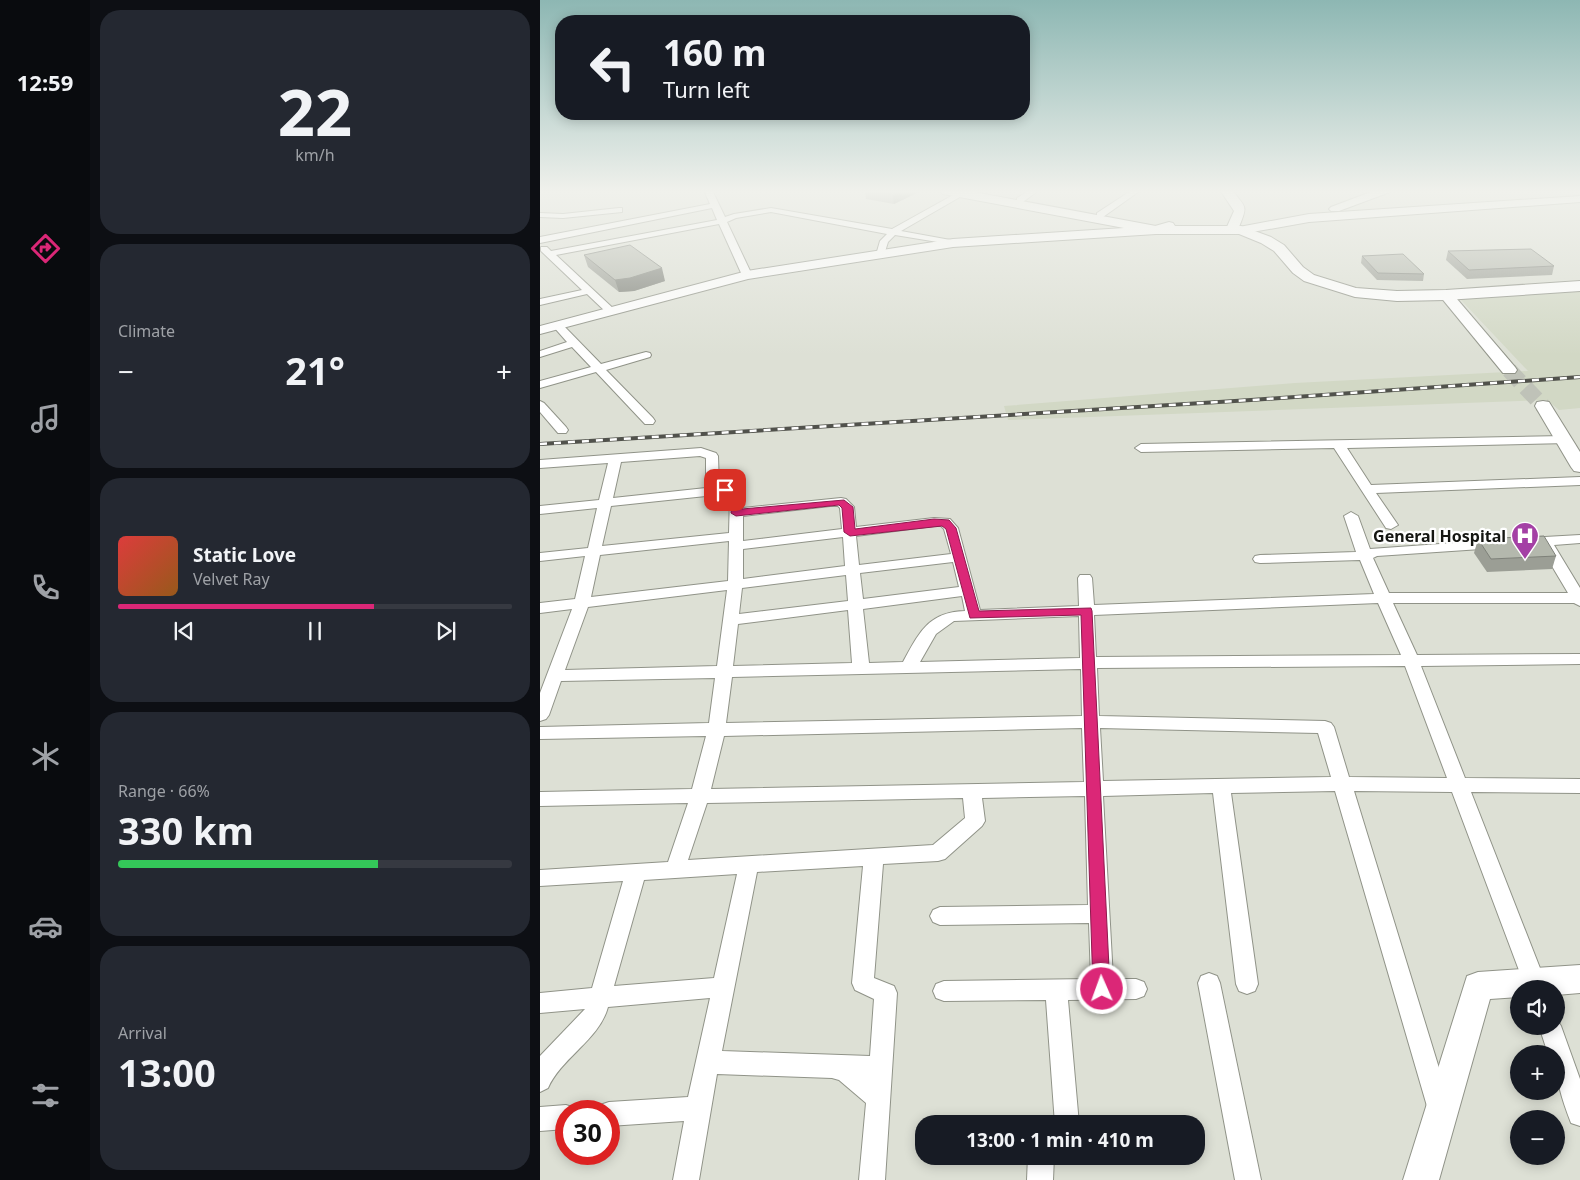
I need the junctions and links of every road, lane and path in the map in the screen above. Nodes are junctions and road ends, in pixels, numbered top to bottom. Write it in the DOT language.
graph roads {
  1 [pos="540,245"];
  2 [pos="596,245"];
  3 [pos="734,245"];
  4 [pos="883,245"];
  5 [pos="941,245"];
  6 [pos="1274,245"];
  7 [pos="1286,245"];
  8 [pos="549,254"];
  9 [pos="880,256"];
  10 [pos="747,275"];
  11 [pos="1580,282"];
  12 [pos="1580,286"];
  13 [pos="589,291"];
  14 [pos="1446,295"];
  15 [pos="540,302"];
  16 [pos="611,310"];
  17 [pos="557,325"];
  18 [pos="540,330"];
  19 [pos="575,343"];
  20 [pos="540,354"];
  21 [pos="646,355"];
  22 [pos="598,368"];
  23 [pos="1509,370"];
  24 [pos="540,385"];
  25 [pos="540,405"];
  26 [pos="1543,406"];
  27 [pos="649,421"];
  28 [pos="562,430"];
  29 [pos="1564,440"];
  30 [pos="1338,444"];
  31 [pos="1141,448"];
  32 [pos="615,459"];
  33 [pos="540,464"];
  34 [pos="1580,467"];
  35 [pos="1580,481"];
  36 [pos="1367,489"];
  37 [pos="714,492"];
  38 [pos="605,503"];
  39 [pos="540,510"];
  40 [pos="736,513"];
  41 [pos="1351,516"];
  42 [pos="1391,525"];
  43 [pos="850,532"];
  44 [pos="1580,539"];
  45 [pos="736,541"];
  46 [pos="1544,541"];
  47 [pos="594,552"];
  48 [pos="1365,556"];
  49 [pos="959,557"];
  50 [pos="540,558"];
  51 [pos="1260,558"];
  52 [pos="853,570"];
  53 [pos="1085,578"];
  54 [pos="735,585"];
  55 [pos="968,591"];
  56 [pos="1384,598"];
  57 [pos="1579,600"];
  58 [pos="582,603"];
  59 [pos="856,605"];
  60 [pos="540,608"];
  61 [pos="1087,611"];
  62 [pos="974,615"];
  63 [pos="731,620"];
  64 [pos="1580,659"];
  65 [pos="1411,660"];
  66 [pos="1089,663"];
  67 [pos="908,668"];
  68 [pos="862,669"];
  69 [pos="724,672"];
  70 [pos="555,676"];
  71 [pos="540,715"];
  72 [pos="1091,722"];
  73 [pos="717,729"];
  74 [pos="540,733"];
  75 [pos="1342,784"];
  76 [pos="1459,785"];
  77 [pos="1221,786"];
  78 [pos="1580,786"];
  79 [pos="1094,789"];
  80 [pos="972,791"];
  81 [pos="700,796"];
  82 [pos="540,799"];
  83 [pos="874,857"];
  84 [pos="749,864"];
  85 [pos="675,869"];
  86 [pos="636,872"];
  87 [pos="540,878"];
  88 [pos="1098,914"];
  89 [pos="940,916"];
  90 [pos="1580,979"];
  91 [pos="1534,980"];
  92 [pos="1565,981"];
  93 [pos="1209,983"];
  94 [pos="1247,984"];
  95 [pos="1510,985"];
  96 [pos="724,987"];
  97 [pos="1136,988"];
  98 [pos="1056,989"];
  99 [pos="1102,989"];
  100 [pos="944,991"];
  101 [pos="600,997"];
  102 [pos="540,1003"];
  103 [pos="1553,1035"];
  104 [pos="708,1062"];
  105 [pos="822,1065"];
  106 [pos="880,1068"];
  107 [pos="540,1080"];
  108 [pos="878,1098"];
  109 [pos="698,1108"];
  110 [pos="620,1113"];
  111 [pos="1440,1113"];
  112 [pos="1580,1114"];
  113 [pos="1066,1115"];
  114 [pos="555,1118"];
  115 [pos="540,1119"];
  116 [pos="1041,1165"];
  117 [pos="686,1180"];
  118 [pos="872,1180"];
  119 [pos="1040,1180"];
  120 [pos="1248,1180"];
  121 [pos="1421,1180"];
  1 -- 8 [label="street"];
  2 -- 8 [label="street"];
  3 -- 10 [label="street"];
  4 -- 9 [label="street"];
  5 -- 9 [label="street"];
  6 -- 14 [label="main road"];
  7 -- 11 [label="main road"];
  8 -- 13 [label="street"];
  9 -- 10 [label="street"];
  10 -- 16 [label="street"];
  12 -- 14 [label="main road"];
  13 -- 15 [label="street"];
  13 -- 16 [label="street"];
  14 -- 23 [label="street"];
  16 -- 17 [label="street"];
  17 -- 18 [label="street"];
  17 -- 19 [label="street"];
  19 -- 20 [label="street"];
  19 -- 22 [label="street"];
  21 -- 22 [label="street"];
  22 -- 24 [label="street"];
  22 -- 27 [label="street"];
  25 -- 28 [label="street"];
  26 -- 29 [label="street"];
  29 -- 30 [label="street"];
  29 -- 34 [label="street"];
  30 -- 31 [label="street"];
  30 -- 36 [label="street"];
  32 -- 33 [label="street"];
  32 -- 37 [label="street"];
  32 -- 38 [label="street"];
  35 -- 36 [label="street"];
  36 -- 42 [label="street"];
  37 -- 38 [label="street"];
  37 -- 40 [label="street"];
  38 -- 39 [label="street"];
  38 -- 47 [label="street"];
  40 -- 43 [label="street"];
  40 -- 45 [label="street"];
  41 -- 48 [label="street"];
  43 -- 45 [label="street"];
  43 -- 49 [label="street"];
  43 -- 52 [label="street"];
  44 -- 46 [label="street"];
  45 -- 47 [label="street"];
  45 -- 54 [label="street"];
  46 -- 48 [label="street"];
  46 -- 57 [label="street"];
  47 -- 50 [label="street"];
  47 -- 58 [label="street"];
  48 -- 51 [label="street"];
  48 -- 56 [label="street"];
  49 -- 52 [label="street"];
  49 -- 55 [label="street"];
  52 -- 54 [label="street"];
  52 -- 59 [label="street"];
  53 -- 61 [label="street"];
  54 -- 58 [label="street"];
  54 -- 63 [label="street"];
  55 -- 59 [label="street"];
  55 -- 62 [label="street"];
  56 -- 57 [label="street"];
  56 -- 61 [label="street"];
  56 -- 65 [label="street"];
  58 -- 60 [label="street"];
  58 -- 70 [label="street"];
  59 -- 63 [label="street"];
  59 -- 68 [label="street"];
  61 -- 62 [label="street"];
  61 -- 66 [label="street"];
  62 -- 67 [label="street"];
  63 -- 69 [label="street"];
  64 -- 65 [label="street"];
  65 -- 66 [label="street"];
  65 -- 76 [label="street"];
  66 -- 67 [label="street"];
  66 -- 72 [label="street"];
  67 -- 68 [label="street"];
  68 -- 69 [label="street"];
  69 -- 70 [label="street"];
  69 -- 73 [label="street"];
  70 -- 71 [label="street"];
  72 -- 73 [label="street"];
  72 -- 75 [label="street"];
  72 -- 79 [label="street"];
  73 -- 74 [label="street"];
  73 -- 81 [label="street"];
  75 -- 76 [label="street"];
  75 -- 77 [label="street"];
  75 -- 111 [label="street"];
  76 -- 78 [label="street"];
  76 -- 91 [label="street"];
  77 -- 79 [label="street"];
  77 -- 94 [label="street"];
  79 -- 80 [label="street"];
  79 -- 88 [label="street"];
  80 -- 81 [label="street"];
  80 -- 83 [label="street"];
  81 -- 82 [label="street"];
  81 -- 85 [label="street"];
  83 -- 84 [label="street"];
  83 -- 106 [label="street"];
  84 -- 85 [label="street"];
  84 -- 96 [label="street"];
  85 -- 86 [label="street"];
  86 -- 87 [label="street"];
  86 -- 101 [label="street"];
  88 -- 89 [label="street"];
  88 -- 99 [label="street"];
  90 -- 92 [label="street"];
  93 -- 120 [label="street"];
  95 -- 111 [label="street"];
  96 -- 101 [label="street"];
  96 -- 104 [label="street"];
  97 -- 99 [label="street"];
  98 -- 99 [label="street"];
  98 -- 100 [label="street"];
  98 -- 113 [label="street"];
  101 -- 102 [label="street"];
  101 -- 107 [label="street"];
  103 -- 112 [label="street"];
  104 -- 105 [label="street"];
  104 -- 109 [label="street"];
  105 -- 106 [label="street"];
  105 -- 108 [label="street"];
  106 -- 108 [label="street"];
  108 -- 118 [label="street"];
  109 -- 110 [label="street"];
  109 -- 117 [label="street"];
  111 -- 121 [label="street"];
  114 -- 115 [label="street"];
  116 -- 119 [label="street"];
}
